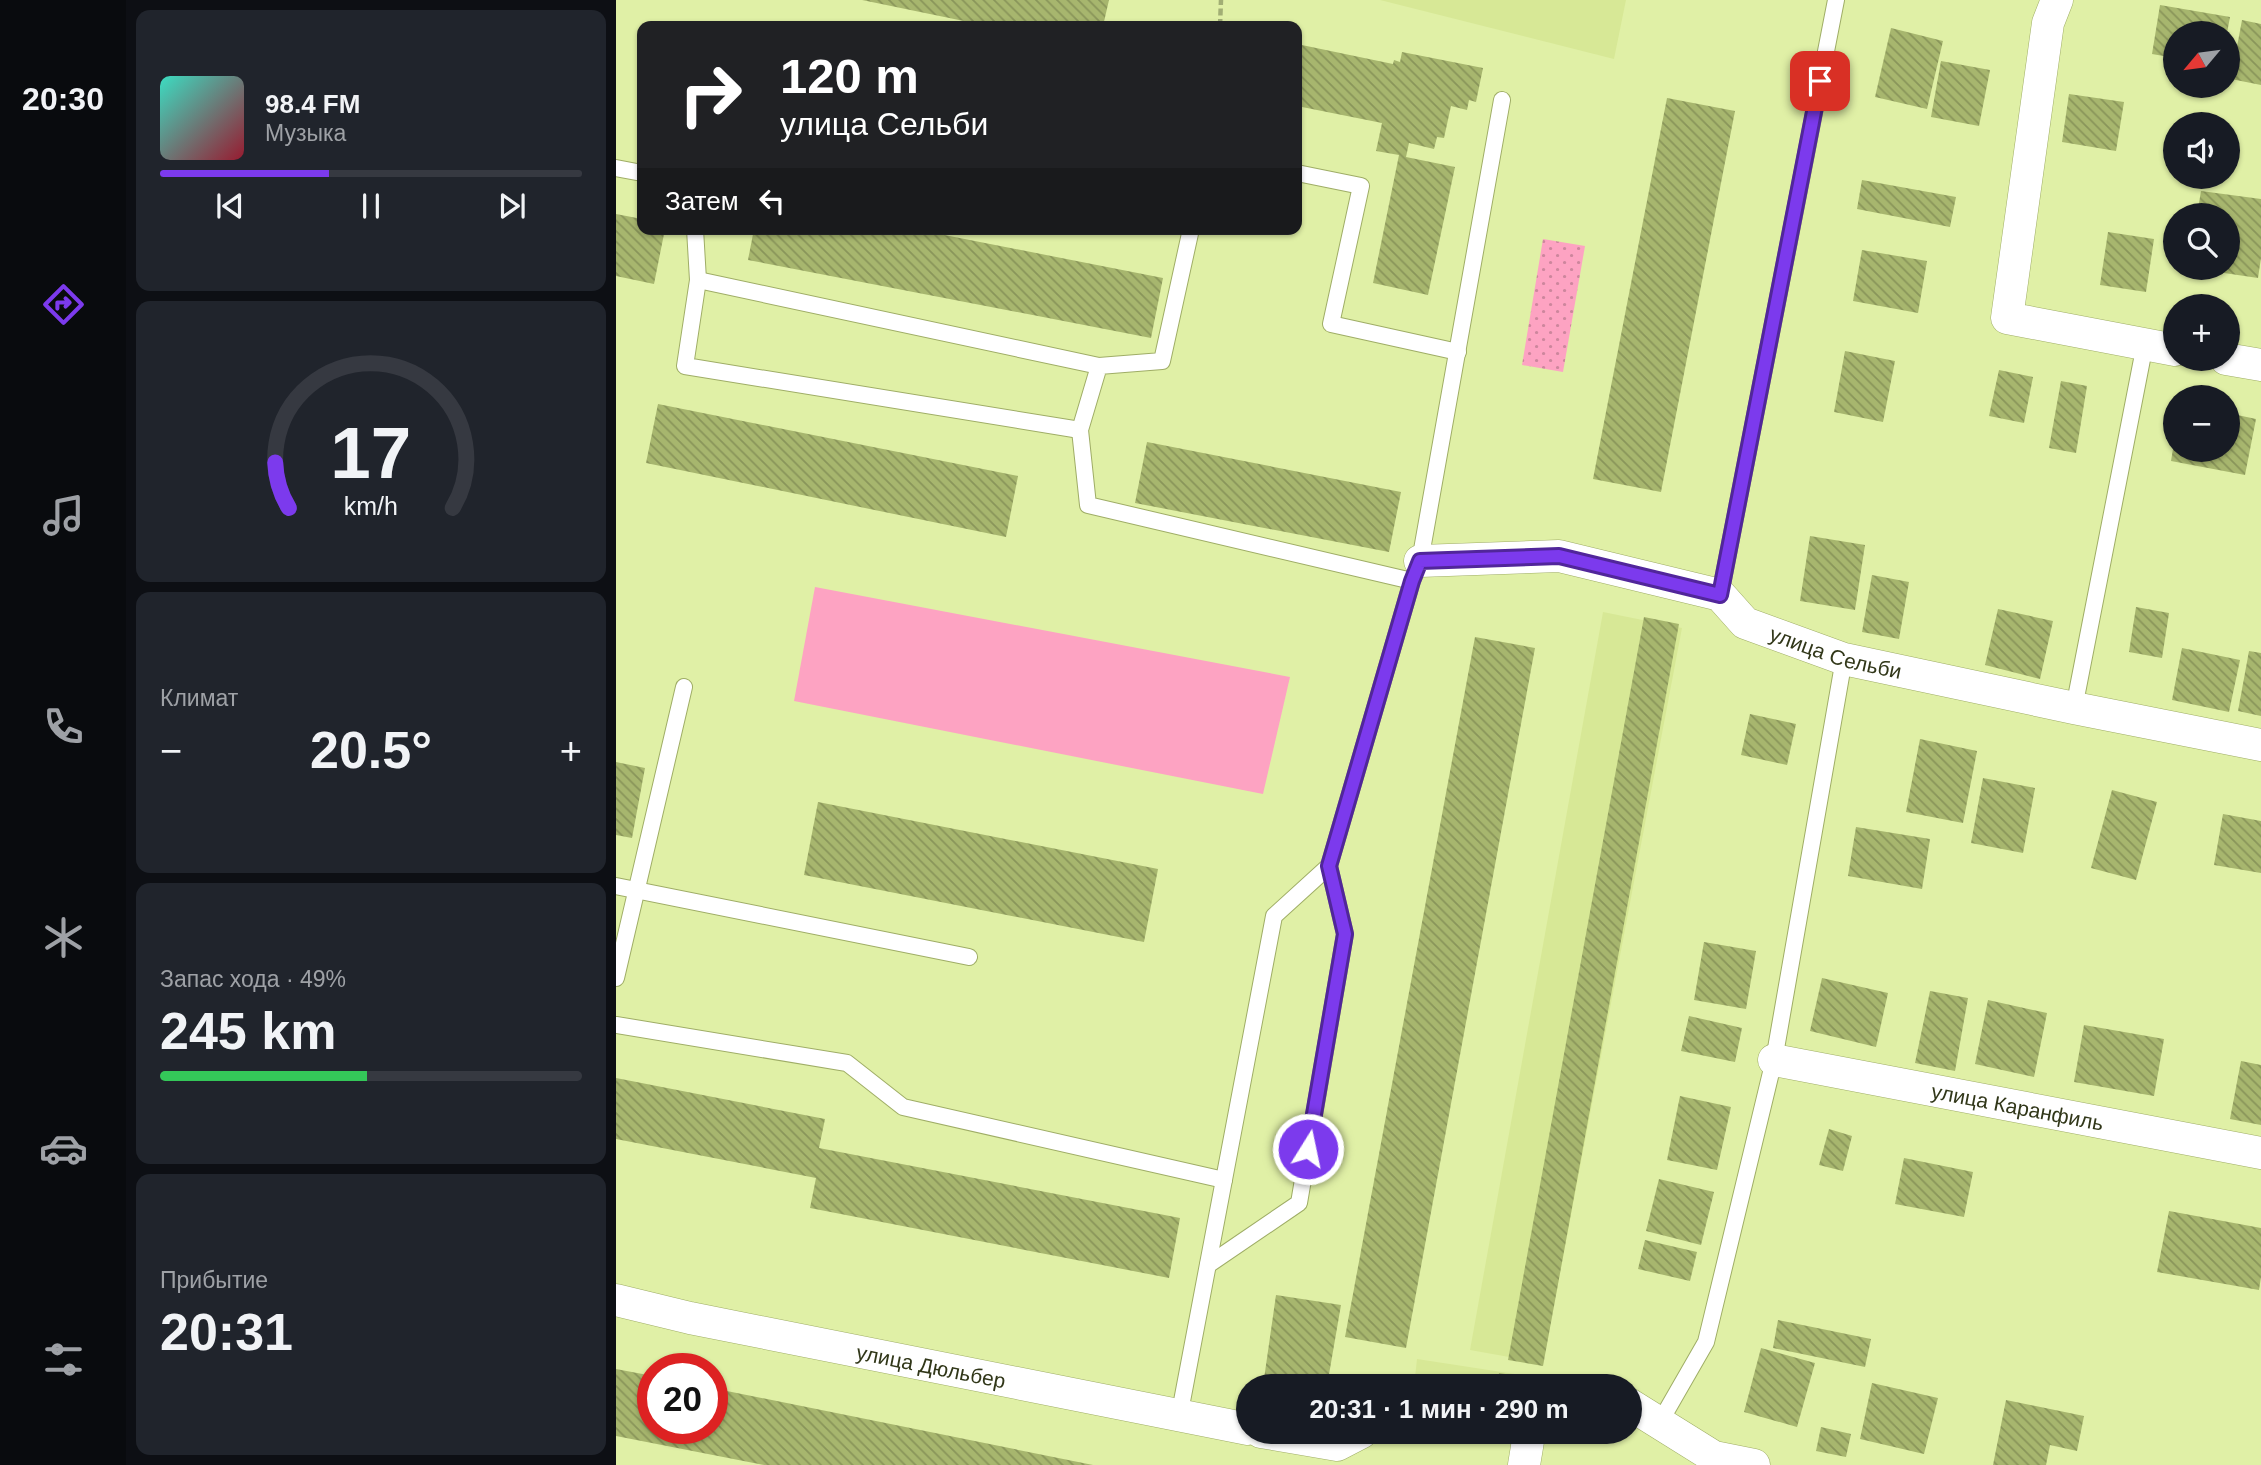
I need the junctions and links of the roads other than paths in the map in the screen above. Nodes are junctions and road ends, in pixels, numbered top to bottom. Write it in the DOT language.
graph roads {
  1 [pos="1836,0"];
  2 [pos="2057,0"];
  3 [pos="1502,100"];
  4 [pos="616,168"];
  5 [pos="637,172"];
  6 [pos="1302,174"];
  7 [pos="695,235"];
  8 [pos="1190,235"];
  9 [pos="698,280"];
  10 [pos="2160,347"];
  11 [pos="1458,352"];
  12 [pos="2240,361"];
  13 [pos="2261,365"];
  14 [pos="1099,366"];
  15 [pos="1080,430"];
  16 [pos="1416,571"];
  17 [pos="1720,595"];
  18 [pos="1844,659"];
  19 [pos="684,687"];
  20 [pos="2074,708"];
  21 [pos="2261,745"];
  22 [pos="1329,866"];
  23 [pos="616,886"];
  24 [pos="637,890"];
  25 [pos="969,957"];
  26 [pos="616,978"];
  27 [pos="616,1025"];
  28 [pos="1774,1060"];
  29 [pos="2261,1153"];
  30 [pos="1224,1180"];
  31 [pos="1208,1265"];
  32 [pos="616,1300"];
  33 [pos="1642,1412"];
  34 [pos="1180,1417"];
  35 [pos="1660,1422"];
  36 [pos="1236,1427"];
  37 [pos="1528,1444"];
  38 [pos="1524,1465"];
  39 [pos="1755,1465"];
  1 -- 17 [label="lane"];
  2 -- 10 [label="street"];
  3 -- 11 [label="lane"];
  4 -- 5 [label="lane"];
  6 -- 11 [label="lane"];
  7 -- 9 [label="lane"];
  8 -- 14 [label="lane"];
  9 -- 14 [label="lane"];
  9 -- 15 [label="lane"];
  10 -- 20 [label="lane"];
  11 -- 16 [label="lane"];
  12 -- 13 [label="street"];
  14 -- 15 [label="lane"];
  15 -- 16 [label="lane"];
  16 -- 17 [label="street"];
  16 -- 22 [label="lane"];
  17 -- 18 [label="street, улица Сельби"];
  18 -- 20 [label="street, улица Сельби"];
  18 -- 28 [label="lane"];
  19 -- 24 [label="lane"];
  20 -- 21 [label="street, улица Сельби"];
  22 -- 30 [label="lane"];
  22 -- 31 [label="lane"];
  23 -- 24 [label="lane"];
  24 -- 25 [label="lane"];
  24 -- 26 [label="lane"];
  27 -- 30 [label="lane"];
  28 -- 29 [label="street, улица Каранфиль"];
  28 -- 35 [label="lane"];
  30 -- 31 [label="lane"];
  31 -- 34 [label="lane"];
  32 -- 34 [label="street, улица Дюльбер"];
  33 -- 35 [label="street"];
  34 -- 36 [label="street, улица Дюльбер"];
  35 -- 39 [label="street"];
  37 -- 38 [label="street"];
}
